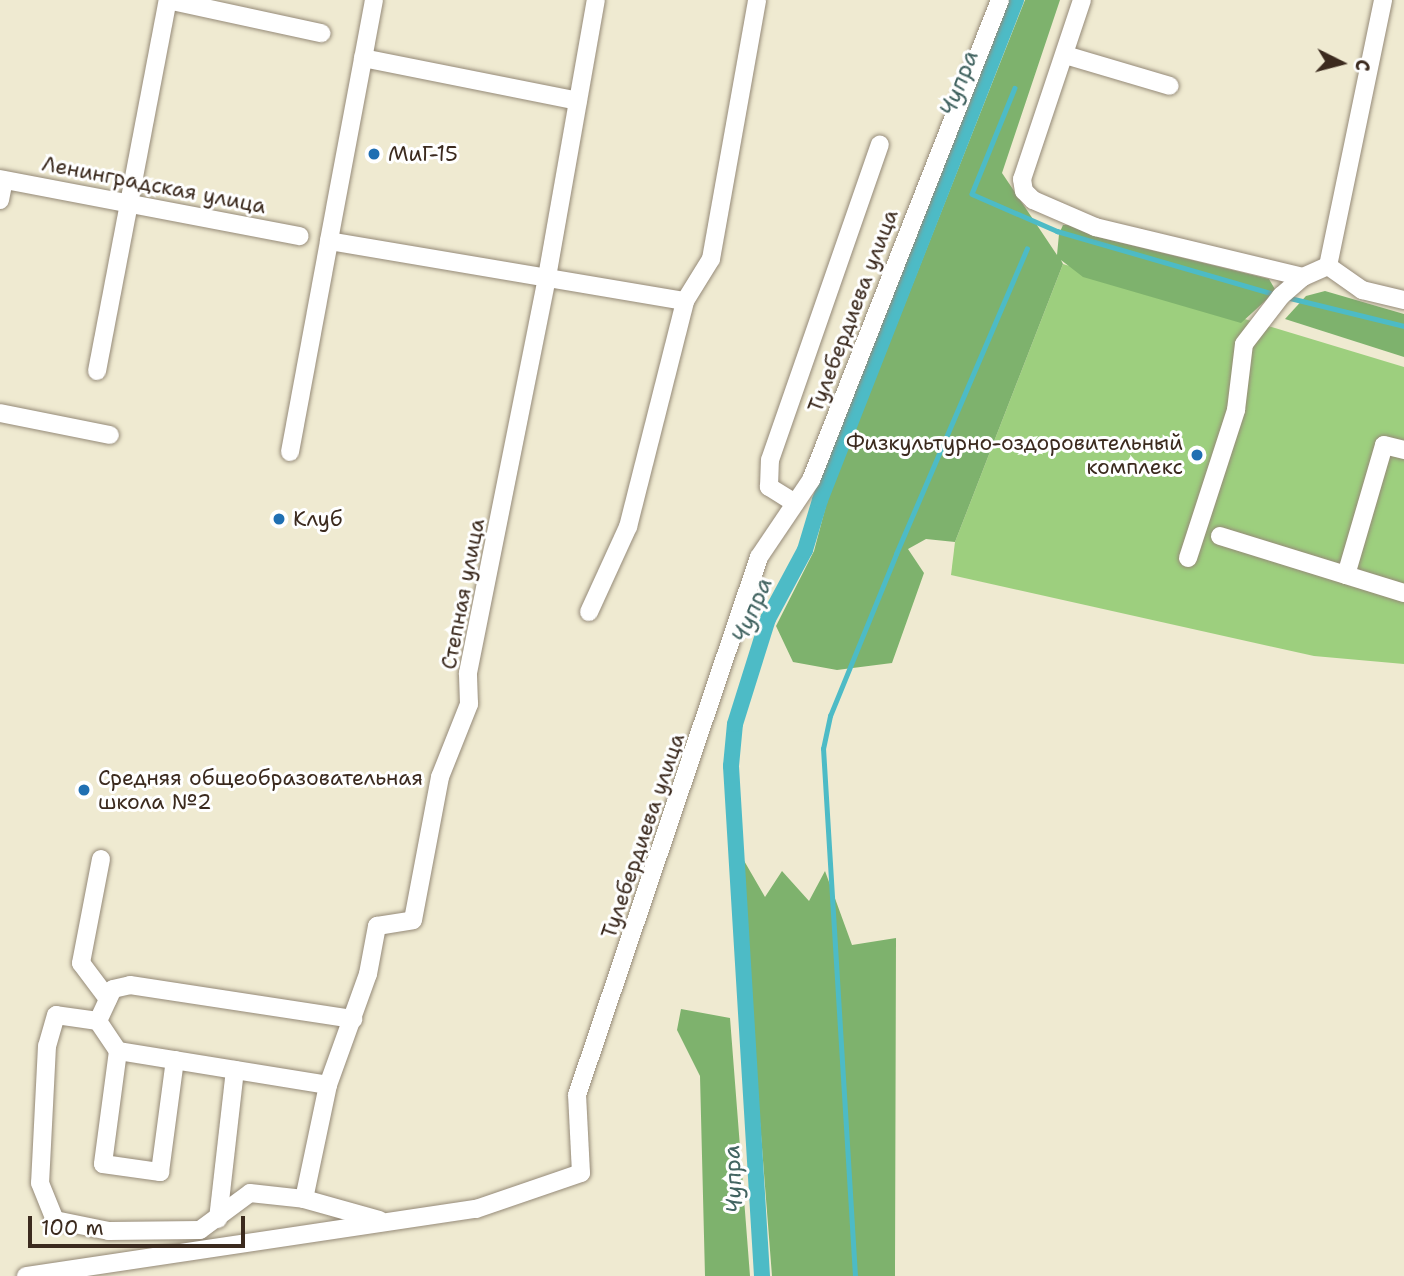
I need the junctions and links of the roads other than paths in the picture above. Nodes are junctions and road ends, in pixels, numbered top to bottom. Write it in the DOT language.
graph roads {
  1 [pos="374,0"];
  2 [pos="596,0"];
  3 [pos="757,0"];
  4 [pos="1000,0"];
  5 [pos="1082,0"];
  6 [pos="1383,0"];
  7 [pos="168,1"];
  8 [pos="321,33"];
  9 [pos="1065,55"];
  10 [pos="363,58"];
  11 [pos="1170,86"];
  12 [pos="578,101"];
  13 [pos="880,145"];
  14 [pos="2,180"];
  15 [pos="0,200"];
  16 [pos="129,204"];
  17 [pos="300,236"];
  18 [pos="329,241"];
  19 [pos="1328,266"];
  20 [pos="547,277"];
  21 [pos="1303,277"];
  22 [pos="1404,300"];
  23 [pos="685,301"];
  24 [pos="97,370"];
  25 [pos="0,413"];
  26 [pos="110,435"];
  27 [pos="1404,450"];
  28 [pos="290,452"];
  29 [pos="795,503"];
  30 [pos="1220,536"];
  31 [pos="1188,558"];
  32 [pos="1346,575"];
  33 [pos="1404,593"];
  34 [pos="589,612"];
  35 [pos="101,859"];
  36 [pos="108,999"];
  37 [pos="353,1019"];
  38 [pos="98,1021"];
  39 [pos="118,1051"];
  40 [pos="175,1060"];
  41 [pos="235,1070"];
  42 [pos="328,1085"];
  43 [pos="304,1199"];
  44 [pos="218,1219"];
  45 [pos="388,1222"];
  46 [pos="26,1276"];
  1 -- 10 [label="street"];
  2 -- 12 [label="street, Степная улица"];
  3 -- 23 [label="street"];
  4 -- 29 [label="street, Тулебердиева улица"];
  5 -- 9 [label="street"];
  6 -- 19 [label="street"];
  7 -- 8 [label="street"];
  7 -- 16 [label="street"];
  9 -- 11 [label="street"];
  9 -- 21 [label="street"];
  10 -- 12 [label="street"];
  10 -- 18 [label="street"];
  12 -- 20 [label="street, Степная улица"];
  13 -- 29 [label="street"];
  14 -- 15 [label="street"];
  14 -- 16 [label="street, Ленинградская улица"];
  16 -- 17 [label="street, Ленинградская улица"];
  16 -- 24 [label="street"];
  18 -- 20 [label="street"];
  18 -- 28 [label="street"];
  19 -- 21 [label="street"];
  19 -- 22 [label="street"];
  20 -- 23 [label="street"];
  20 -- 37 [label="street, Степная улица"];
  21 -- 31 [label="street"];
  23 -- 34 [label="street"];
  25 -- 26 [label="street"];
  27 -- 32 [label="street"];
  29 -- 45 [label="street, Тулебердиева улица"];
  30 -- 32 [label="street"];
  32 -- 33 [label="street"];
  35 -- 36 [label="street"];
  36 -- 37 [label="street"];
  36 -- 38 [label="street"];
  37 -- 42 [label="street, Степная улица"];
  38 -- 39 [label="street"];
  38 -- 44 [label="street"];
  39 -- 40 [label="street"];
  39 -- 40 [label="street"];
  40 -- 41 [label="street"];
  41 -- 42 [label="street"];
  41 -- 44 [label="street"];
  42 -- 43 [label="street, Степная улица"];
  43 -- 44 [label="street"];
  43 -- 45 [label="street"];
  45 -- 46 [label="street, Тулебердиева улица"];
}
